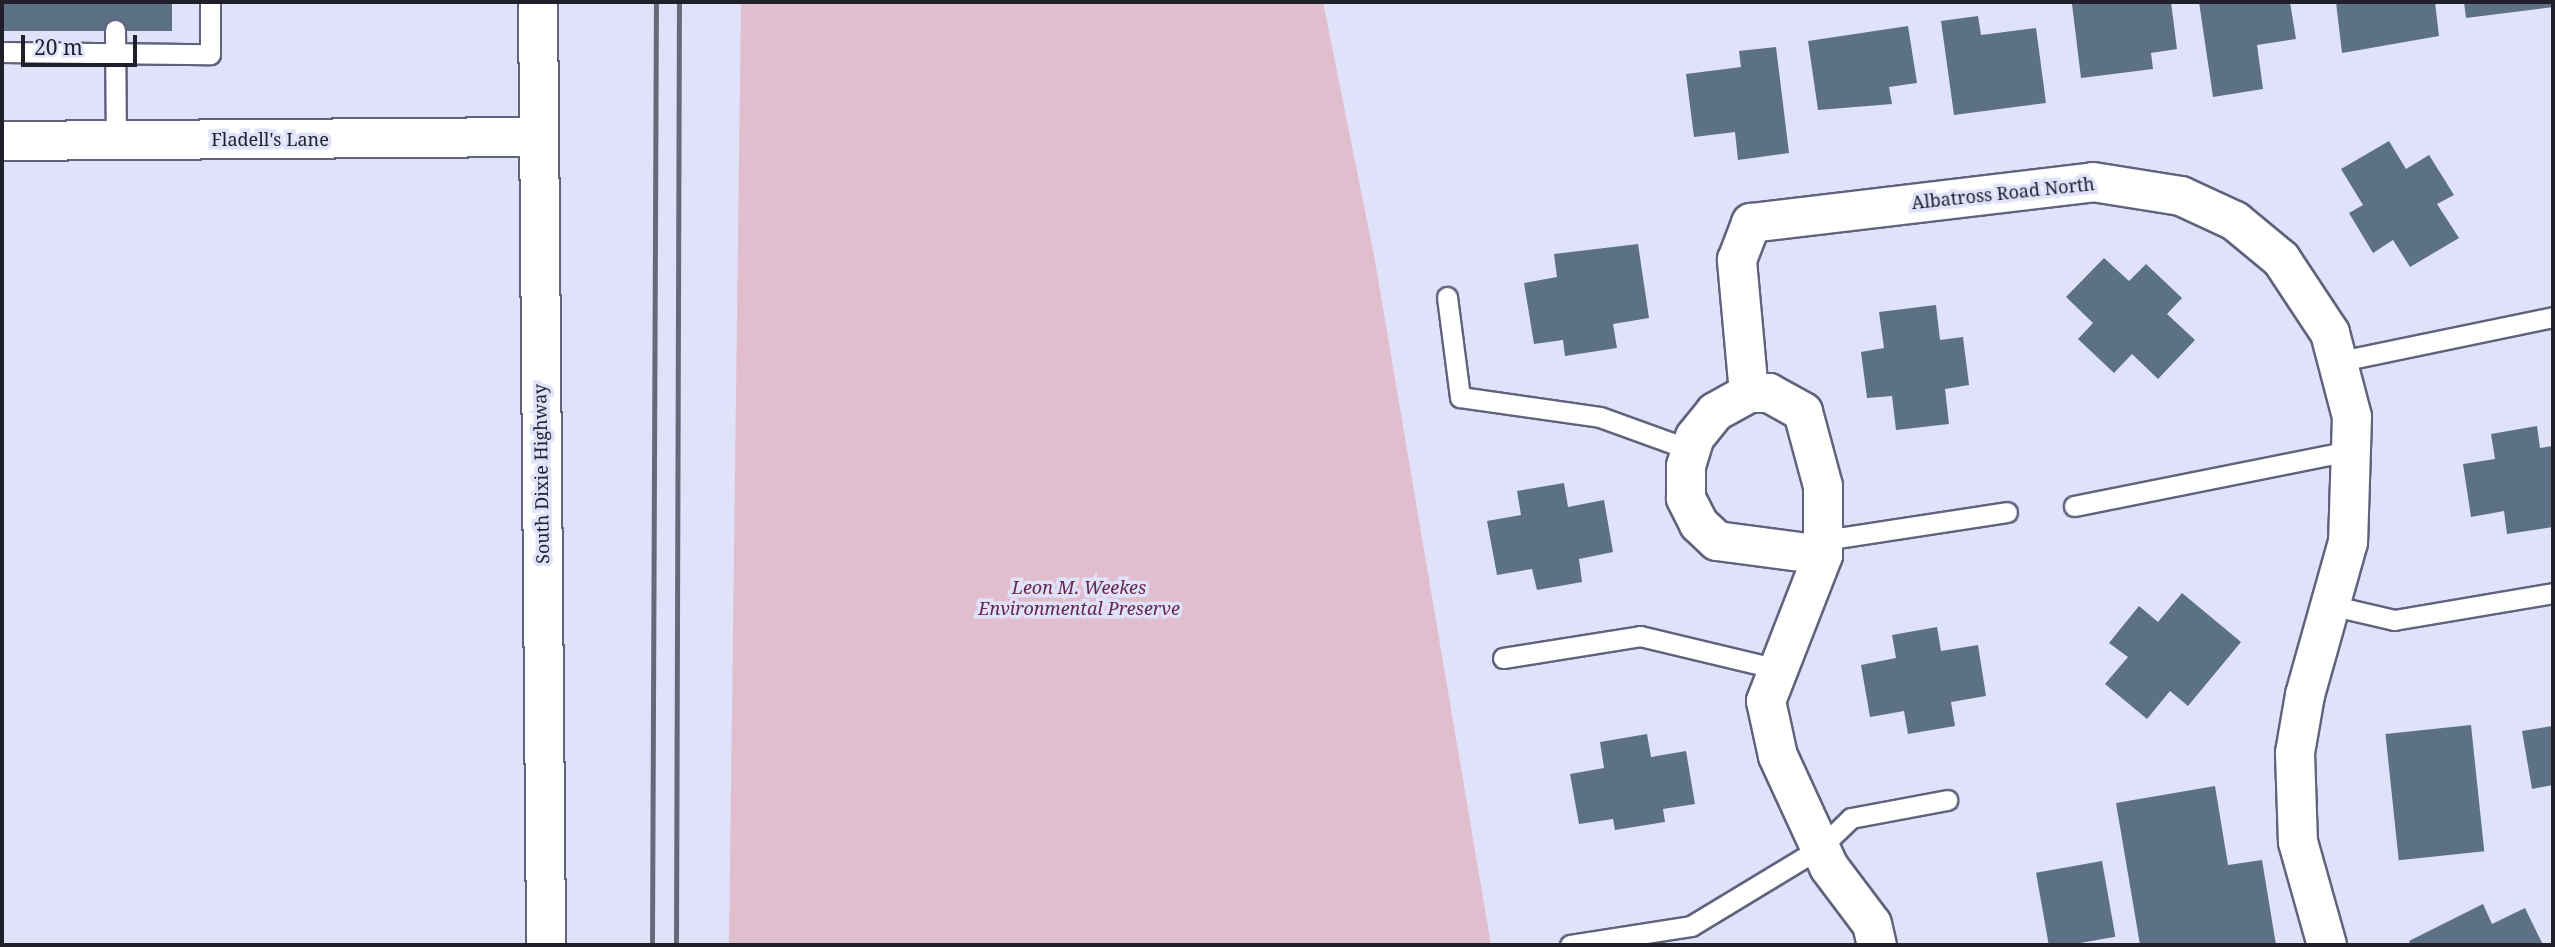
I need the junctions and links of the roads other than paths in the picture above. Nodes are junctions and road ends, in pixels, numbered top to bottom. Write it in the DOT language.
graph roads {
  1 [pos="210,2"];
  2 [pos="538,2"];
  3 [pos="115,30"];
  4 [pos="2,52"];
  5 [pos="116,53"];
  6 [pos="538,137"];
  7 [pos="116,140"];
  8 [pos="2,141"];
  9 [pos="1447,298"];
  10 [pos="2553,317"];
  11 [pos="2341,361"];
  12 [pos="1749,393"];
  13 [pos="1691,450"];
  14 [pos="2353,450"];
  15 [pos="2074,506"];
  16 [pos="2007,512"];
  17 [pos="1824,547"];
  18 [pos="2553,593"];
  19 [pos="2334,606"];
  20 [pos="1503,658"];
  21 [pos="1779,669"];
  22 [pos="1947,800"];
  23 [pos="1820,848"];
  24 [pos="545,945"];
  25 [pos="1570,945"];
  26 [pos="1877,945"];
  27 [pos="2328,945"];
  1 -- 5 [label="lane"];
  2 -- 6 [label="street, South Dixie Highway"];
  3 -- 5 [label="lane"];
  4 -- 5 [label="lane"];
  5 -- 7 [label="lane"];
  6 -- 7 [label="street, Fladell's Lane"];
  6 -- 24 [label="street, South Dixie Highway"];
  7 -- 8 [label="street, Fladell's Lane"];
  9 -- 13 [label="lane"];
  10 -- 11 [label="lane"];
  11 -- 12 [label="street, Albatross Road North"];
  11 -- 14 [label="street, Albatross Road North"];
  12 -- 13 [label="street"];
  12 -- 17 [label="street"];
  13 -- 17 [label="street"];
  14 -- 15 [label="lane"];
  14 -- 19 [label="street, Albatross Road North"];
  16 -- 17 [label="lane"];
  17 -- 21 [label="street"];
  18 -- 19 [label="lane"];
  19 -- 27 [label="street, Albatross Road North"];
  20 -- 21 [label="lane"];
  21 -- 23 [label="street"];
  22 -- 23 [label="lane"];
  23 -- 25 [label="lane"];
  23 -- 26 [label="street"];
}
